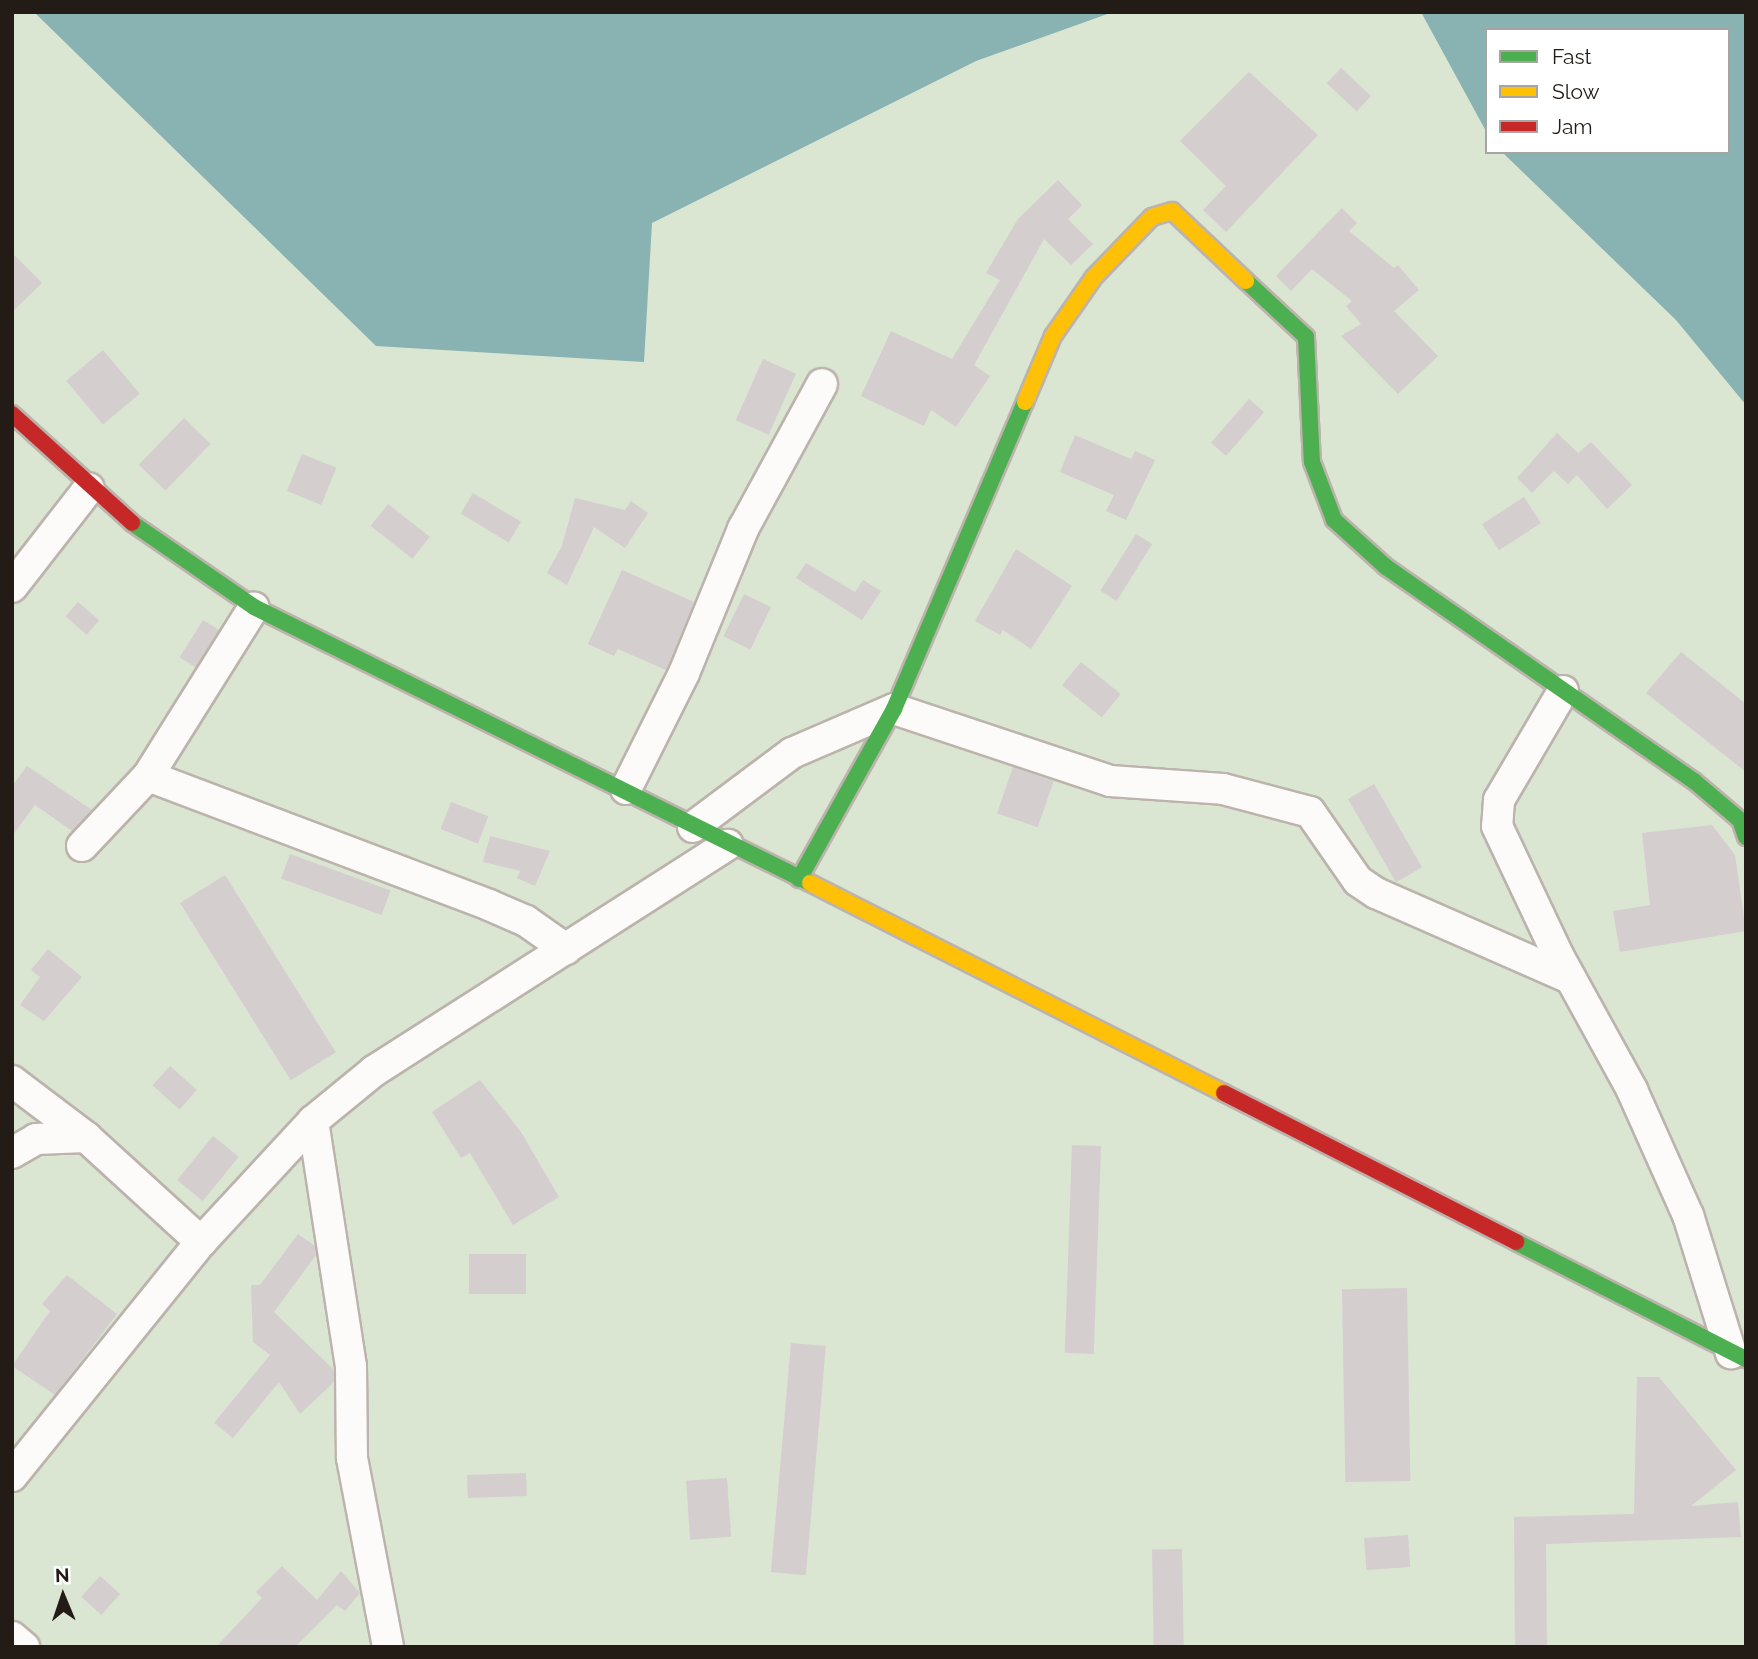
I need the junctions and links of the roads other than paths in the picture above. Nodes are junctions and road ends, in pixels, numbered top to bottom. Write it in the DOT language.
graph roads {
  1 [pos="822,384"];
  2 [pos="12,414"];
  3 [pos="89,488"];
  4 [pos="12,587"];
  5 [pos="254,607"];
  6 [pos="1563,691"];
  7 [pos="894,709"];
  8 [pos="148,776"];
  9 [pos="626,789"];
  10 [pos="693,827"];
  11 [pos="1746,837"];
  12 [pos="728,845"];
  13 [pos="82,846"];
  14 [pos="799,878"];
  15 [pos="566,949"];
  16 [pos="1570,978"];
  17 [pos="12,1081"];
  18 [pos="313,1121"];
  19 [pos="86,1137"];
  20 [pos="12,1153"];
  21 [pos="201,1242"];
  22 [pos="1738,1356"];
  23 [pos="12,1476"];
  24 [pos="12,1637"];
  25 [pos="24,1647"];
  26 [pos="387,1647"];
  1 -- 9 [label="street"];
  2 -- 3 [label="street"];
  3 -- 4 [label="street"];
  3 -- 5 [label="street"];
  5 -- 8 [label="street"];
  5 -- 9 [label="street"];
  6 -- 7 [label="street"];
  6 -- 11 [label="street"];
  6 -- 16 [label="street"];
  7 -- 10 [label="street"];
  7 -- 14 [label="street"];
  7 -- 16 [label="street"];
  8 -- 13 [label="street"];
  8 -- 15 [label="street"];
  9 -- 10 [label="street"];
  10 -- 12 [label="street"];
  12 -- 14 [label="street"];
  12 -- 15 [label="street"];
  14 -- 22 [label="street"];
  15 -- 18 [label="street"];
  16 -- 22 [label="street"];
  17 -- 19 [label="street"];
  18 -- 21 [label="street"];
  18 -- 26 [label="street"];
  19 -- 20 [label="street"];
  19 -- 21 [label="street"];
  21 -- 23 [label="street"];
  24 -- 25 [label="street"];
}
